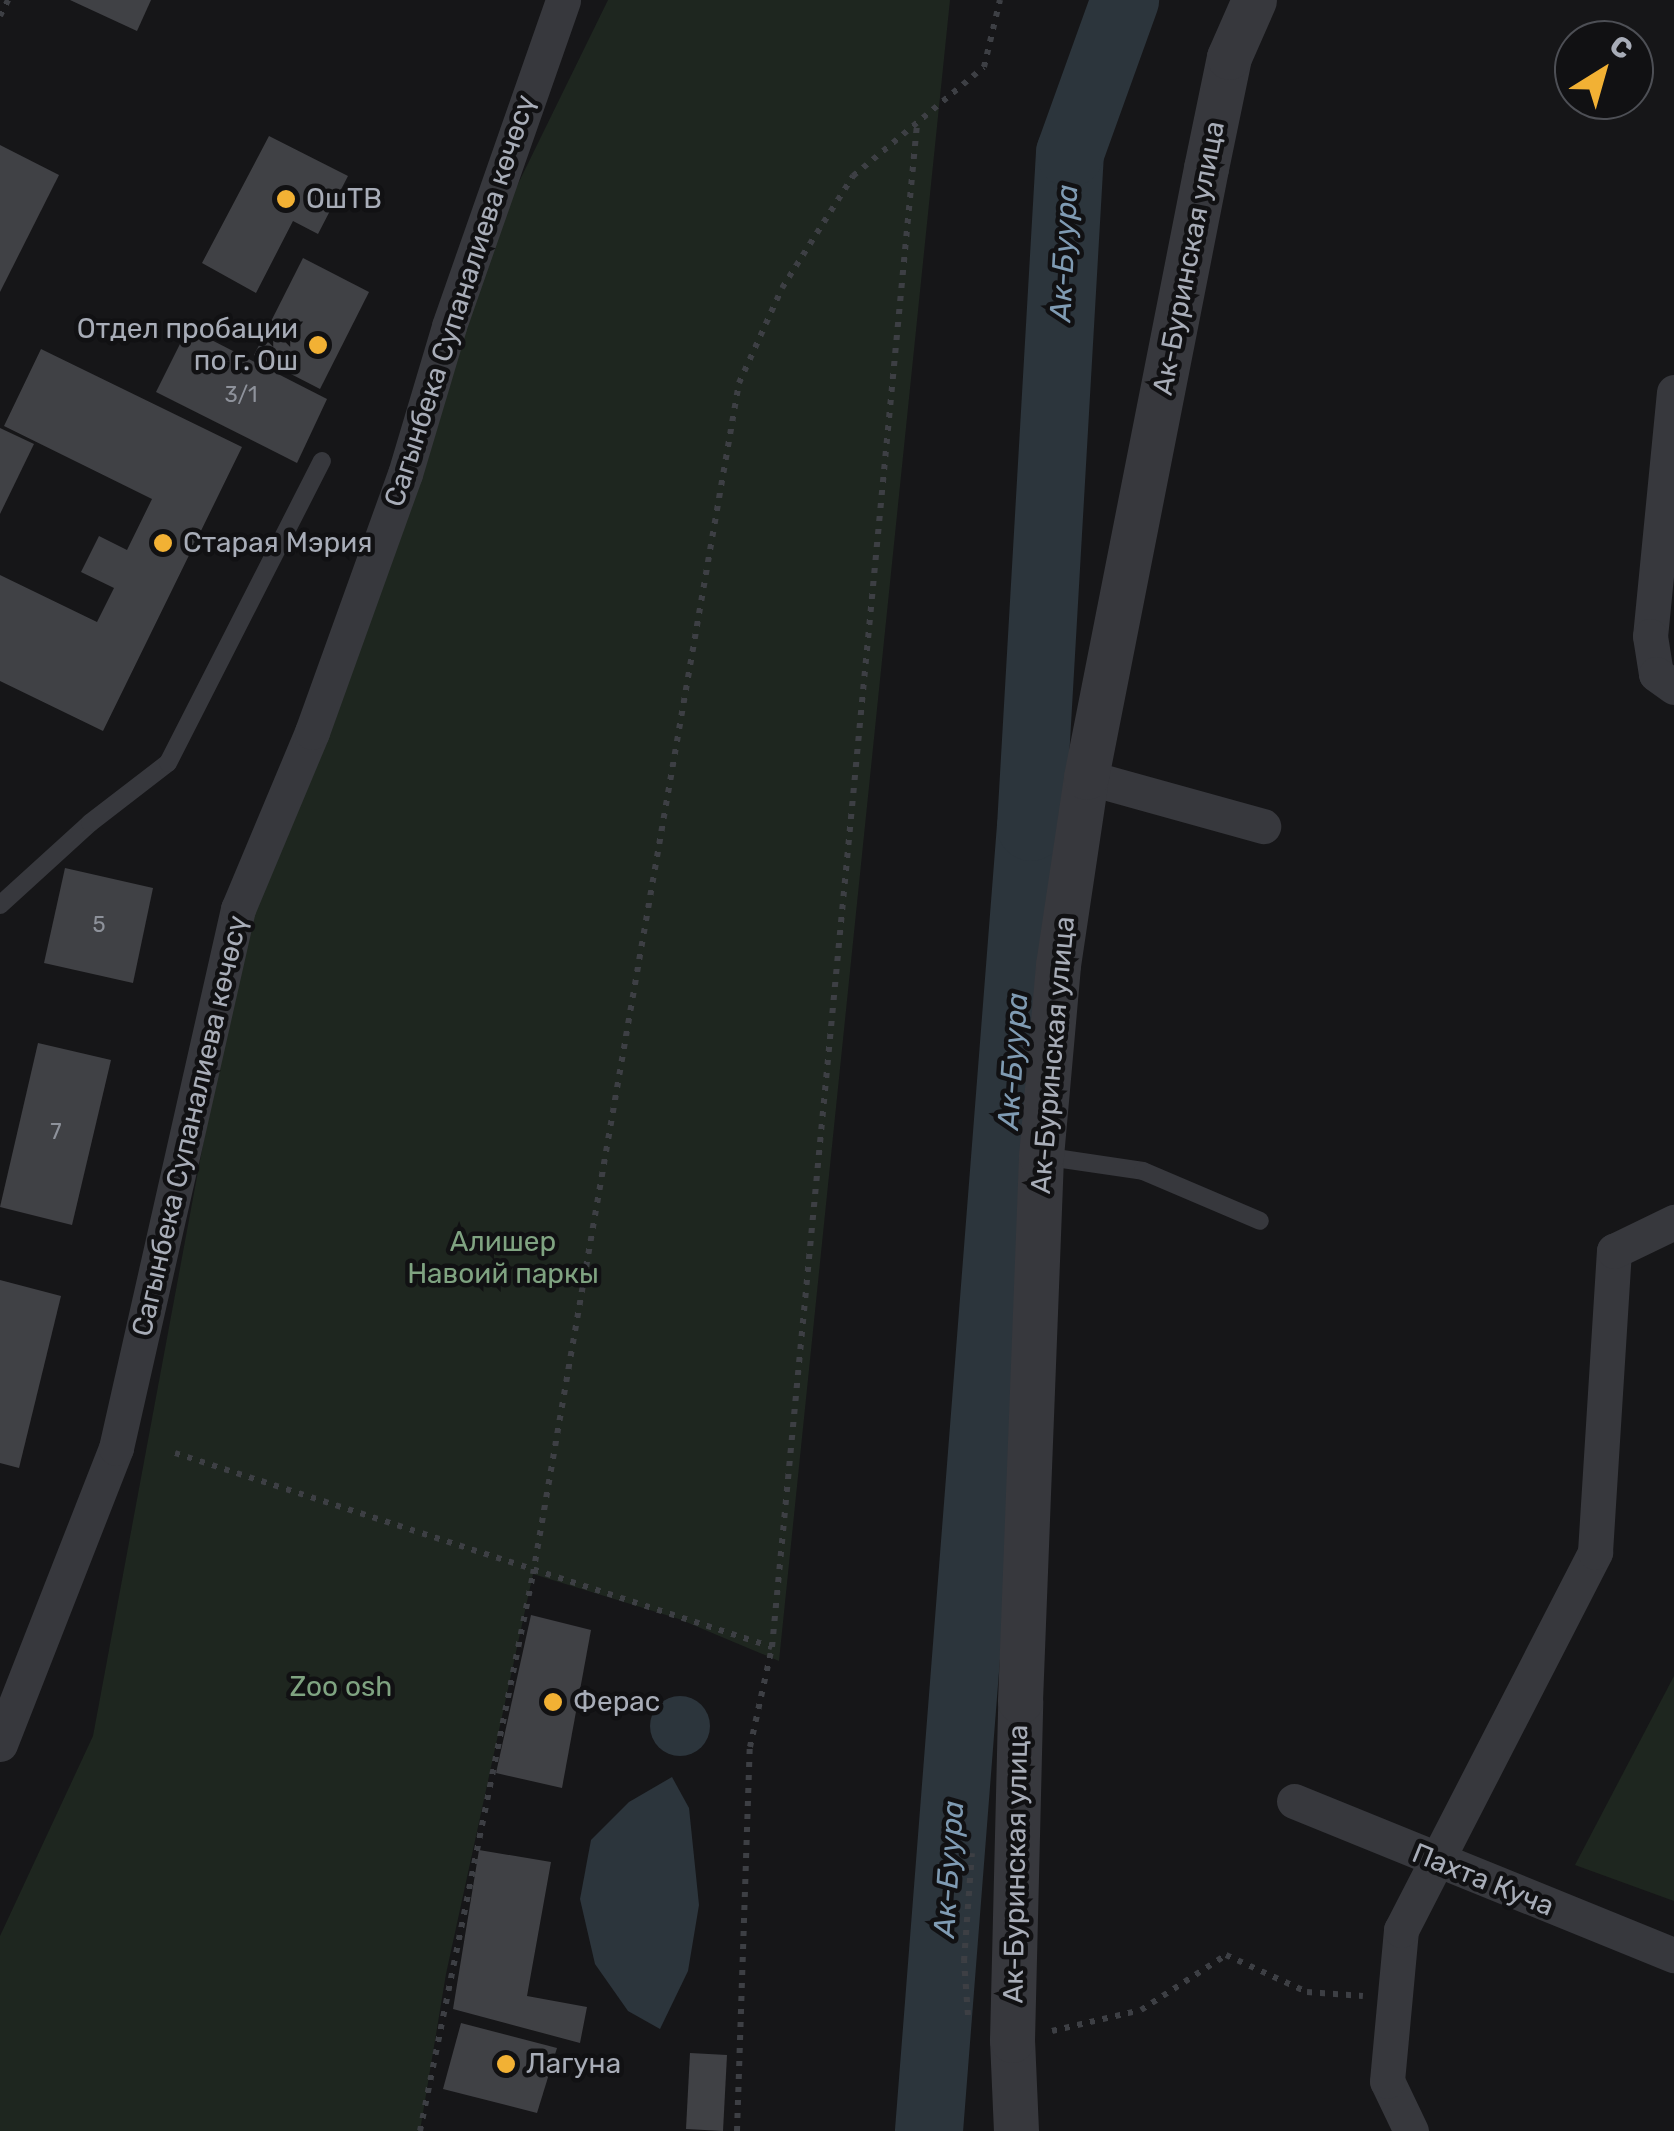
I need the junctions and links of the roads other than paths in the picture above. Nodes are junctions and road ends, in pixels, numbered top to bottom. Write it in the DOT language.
graph roads {
  1 [pos="563,0"];
  2 [pos="1254,0"];
  3 [pos="1674,392"];
  4 [pos="322,461"];
  5 [pos="1674,687"];
  6 [pos="1086,777"];
  7 [pos="1263,826"];
  8 [pos="0,905"];
  9 [pos="1041,1156"];
  10 [pos="1260,1221"];
  11 [pos="1674,1222"];
  12 [pos="16,1678"];
  13 [pos="0,1744"];
  14 [pos="1294,1801"];
  15 [pos="1435,1862"];
  16 [pos="1674,1954"];
  17 [pos="1016,2131"];
  18 [pos="1411,2131"];
  1 -- 12 [label="street, Сагынбека Супаналиева көчөсү"];
  2 -- 6 [label="street, Ак-Буринская улица"];
  3 -- 5 [label="street"];
  4 -- 8 [label="lane"];
  6 -- 7 [label="street"];
  6 -- 9 [label="street, Ак-Буринская улица"];
  9 -- 10 [label="lane"];
  9 -- 17 [label="street, Ак-Буринская улица"];
  11 -- 15 [label="street"];
  12 -- 13 [label="street, Сагынбека Супаналиева көчөсү"];
  14 -- 15 [label="street, Пахта Кучa"];
  15 -- 16 [label="street, Пахта Кучa"];
  15 -- 18 [label="street"];
}
